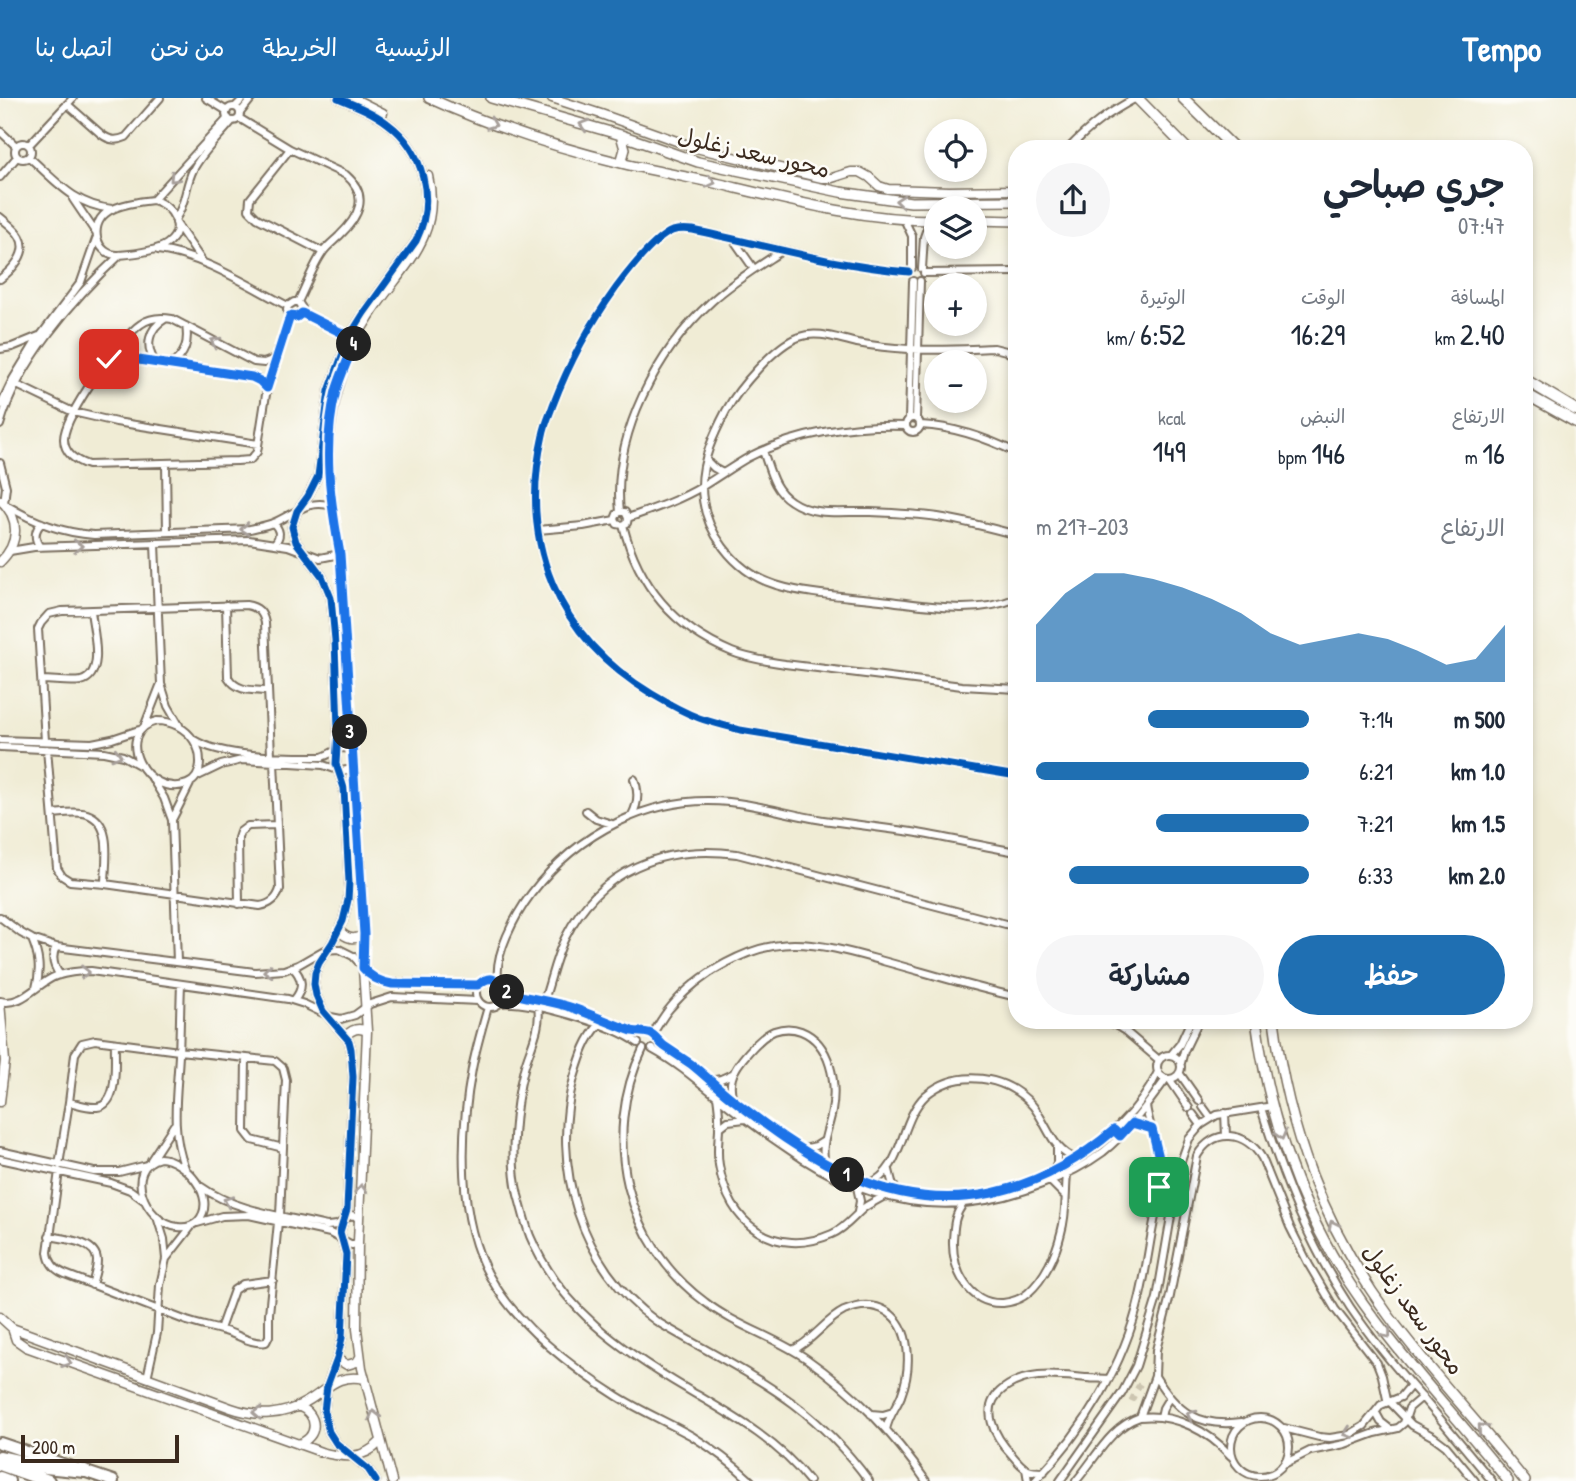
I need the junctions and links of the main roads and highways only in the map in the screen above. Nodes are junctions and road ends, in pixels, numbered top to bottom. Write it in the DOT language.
graph roads {
  1 [pos="429,98"];
  2 [pos="492,98"];
  3 [pos="1136,98"];
  4 [pos="1184,98"];
  5 [pos="448,102"];
  6 [pos="515,102"];
  7 [pos="621,135"];
  8 [pos="1177,140"];
  9 [pos="1226,140"];
  10 [pos="621,163"];
  11 [pos="1008,201"];
  12 [pos="924,220"];
  13 [pos="987,220"];
  14 [pos="1008,221"];
  15 [pos="1533,384"];
  16 [pos="1533,398"];
  17 [pos="1576,410"];
  18 [pos="1576,422"];
  19 [pos="1258,1029"];
  20 [pos="1275,1029"];
  21 [pos="0,1443"];
  22 [pos="0,1457"];
  23 [pos="0,1464"];
  24 [pos="85,1471"];
  25 [pos="0,1478"];
  26 [pos="8,1481"];
  27 [pos="48,1481"];
  28 [pos="113,1481"];
  29 [pos="1508,1481"];
  30 [pos="1525,1481"];
  1 -- 5 [label="main road, محور سعد زغلول"];
  2 -- 6 [label="main road, محور سعد زغلول"];
  3 -- 8 [label="main road"];
  4 -- 9 [label="main road"];
  5 -- 10 [label="main road, محور سعد زغلول, one-way"];
  7 -- 6 [label="main road, محور سعد زغلول, one-way"];
  7 -- 10 [label="main road"];
  11 -- 7 [label="main road, محور سعد زغلول, one-way"];
  10 -- 12 [label="main road, محور سعد زغلول, one-way"];
  13 -- 14 [label="main road"];
  15 -- 17 [label="main road"];
  16 -- 18 [label="main road"];
  19 -- 29 [label="main road, محور سعد زغلول, one-way"];
  30 -- 20 [label="main road, محور سعد زغلول, one-way"];
  21 -- 24 [label="highway"];
  22 -- 24 [label="highway"];
  23 -- 27 [label="highway"];
  24 -- 28 [label="highway"];
  25 -- 26 [label="highway"];
}
